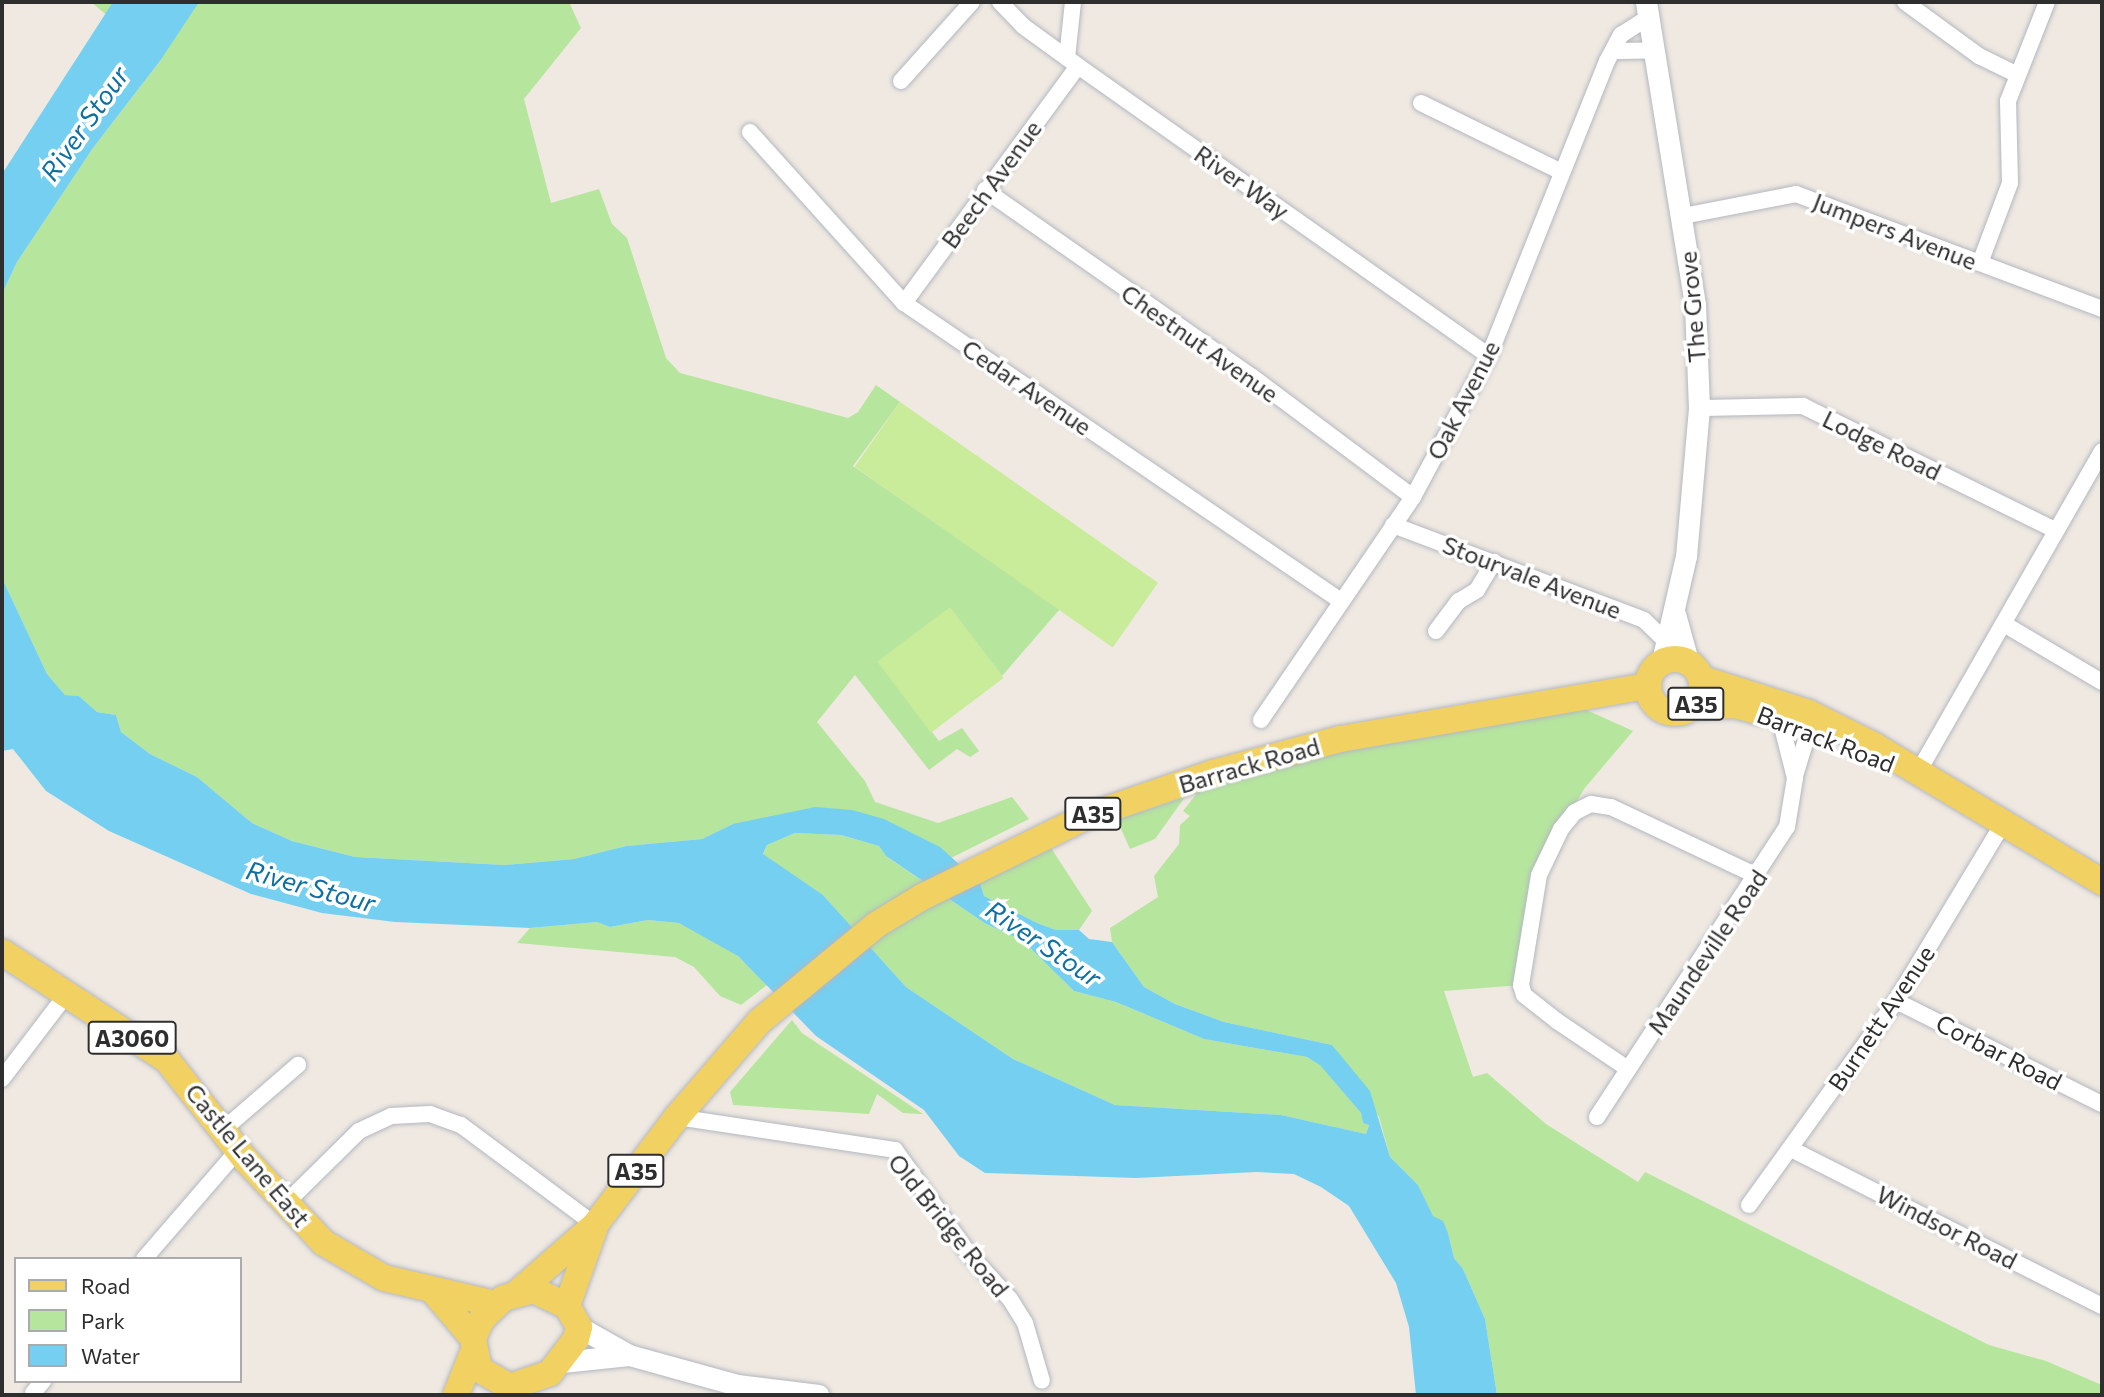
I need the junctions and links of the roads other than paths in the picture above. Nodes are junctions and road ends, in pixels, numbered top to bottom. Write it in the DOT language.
graph roads {
  1 [pos="972,2"];
  2 [pos="1000,2"];
  3 [pos="1073,2"];
  4 [pos="1905,2"];
  5 [pos="2047,2"];
  6 [pos="1647,10"];
  7 [pos="1652,50"];
  8 [pos="1613,51"];
  9 [pos="1072,62"];
  10 [pos="2018,75"];
  11 [pos="901,80"];
  12 [pos="1421,103"];
  13 [pos="750,132"];
  14 [pos="1562,172"];
  15 [pos="985,190"];
  16 [pos="1683,216"];
  17 [pos="1980,263"];
  18 [pos="904,303"];
  19 [pos="2102,309"];
  20 [pos="1489,356"];
  21 [pos="1699,408"];
  22 [pos="2102,451"];
  23 [pos="1413,497"];
  24 [pos="1393,525"];
  25 [pos="2055,530"];
  26 [pos="1494,562"];
  27 [pos="1341,601"];
  28 [pos="1675,614"];
  29 [pos="2004,624"];
  30 [pos="1436,631"];
  31 [pos="1679,660"];
  32 [pos="2102,681"];
  33 [pos="1648,686"];
  34 [pos="1693,707"];
  35 [pos="1261,720"];
  36 [pos="1798,720"];
  37 [pos="1917,774"];
  38 [pos="1795,778"];
  39 [pos="2002,825"];
  40 [pos="1757,876"];
  41 [pos="2102,882"];
  42 [pos="2,952"];
  43 [pos="66,995"];
  44 [pos="1896,1001"];
  45 [pos="298,1065"];
  46 [pos="1628,1069"];
  47 [pos="2,1079"];
  48 [pos="2102,1104"];
  49 [pos="677,1117"];
  50 [pos="1597,1117"];
  51 [pos="231,1140"];
  52 [pos="1791,1149"];
  53 [pos="285,1204"];
  54 [pos="1748,1205"];
  55 [pos="595,1225"];
  56 [pos="145,1257"];
  57 [pos="433,1292"];
  58 [pos="507,1299"];
  59 [pos="2102,1306"];
  60 [pos="573,1317"];
  61 [pos="474,1344"];
  62 [pos="629,1355"];
  63 [pos="562,1362"];
  64 [pos="493,1381"];
  65 [pos="1042,1381"];
  66 [pos="719,1388"];
  67 [pos="458,1395"];
  68 [pos="818,1395"];
  1 -- 11 [label="street"];
  2 -- 9 [label="street, River Way"];
  3 -- 9 [label="street"];
  4 -- 10 [label="street"];
  5 -- 10 [label="street"];
  6 -- 7 [label="street, The Grove"];
  6 -- 8 [label="street, Oak Avenue"];
  7 -- 8 [label="street"];
  7 -- 16 [label="street, The Grove"];
  8 -- 14 [label="street, Oak Avenue"];
  9 -- 15 [label="street, Beech Avenue"];
  9 -- 20 [label="street, River Way"];
  10 -- 17 [label="street"];
  12 -- 14 [label="street"];
  13 -- 18 [label="street, Cedar Avenue"];
  14 -- 20 [label="street, Oak Avenue"];
  15 -- 18 [label="street, Beech Avenue"];
  15 -- 23 [label="street, Chestnut Avenue"];
  16 -- 17 [label="street, Jumpers Avenue"];
  16 -- 21 [label="street, The Grove"];
  17 -- 19 [label="street, Jumpers Avenue"];
  18 -- 27 [label="street, Cedar Avenue"];
  20 -- 23 [label="street, Oak Avenue"];
  21 -- 25 [label="street, Lodge Road"];
  21 -- 28 [label="street, The Grove"];
  22 -- 25 [label="street"];
  23 -- 24 [label="street, Oak Avenue"];
  24 -- 26 [label="street, Stourvale Avenue"];
  24 -- 27 [label="street, Oak Avenue"];
  25 -- 29 [label="street"];
  26 -- 30 [label="street"];
  26 -- 31 [label="street, Stourvale Avenue"];
  27 -- 35 [label="street, Oak Avenue"];
  28 -- 31 [label="street, The Grove"];
  28 -- 31 [label="street, The Grove"];
  29 -- 32 [label="street"];
  29 -- 37 [label="street"];
  31 -- 33 [label="main road, A35"];
  31 -- 34 [label="main road, A35"];
  31 -- 36 [label="main road, Barrack Road / A35"];
  33 -- 34 [label="main road, A35"];
  33 -- 49 [label="main road, Barrack Road / A35"];
  34 -- 36 [label="main road, Barrack Road / A35"];
  36 -- 37 [label="main road, Barrack Road / A35"];
  36 -- 38 [label="street, Maundeville Road"];
  36 -- 38 [label="street, Maundeville Road"];
  37 -- 39 [label="main road, Barrack Road / A35"];
  38 -- 40 [label="street, Maundeville Road"];
  39 -- 41 [label="main road, Barrack Road / A35"];
  39 -- 44 [label="street, Burnett Avenue"];
  40 -- 46 [label="street, Maundeville Road"];
  40 -- 46 [label="street"];
  42 -- 43 [label="main road, Castle Lane East / A3060"];
  43 -- 47 [label="street"];
  43 -- 51 [label="main road, Castle Lane East / A3060"];
  44 -- 48 [label="street, Corbar Road"];
  44 -- 52 [label="street, Burnett Avenue"];
  45 -- 51 [label="street"];
  46 -- 50 [label="street, Maundeville Road"];
  49 -- 55 [label="main road, A35"];
  49 -- 65 [label="street, Old Bridge Road"];
  51 -- 53 [label="main road, Castle Lane East / A3060"];
  51 -- 56 [label="street"];
  52 -- 54 [label="street, Burnett Avenue"];
  52 -- 59 [label="street, Windsor Road"];
  53 -- 55 [label="street"];
  53 -- 57 [label="main road, Castle Lane East / A3060"];
  55 -- 58 [label="main road, A35"];
  55 -- 60 [label="main road, A35"];
  57 -- 58 [label="main road, Castle Lane East / A3060"];
  57 -- 61 [label="main road"];
  58 -- 60 [label="main road"];
  58 -- 61 [label="main road"];
  60 -- 62 [label="street"];
  60 -- 63 [label="main road"];
  61 -- 64 [label="main road"];
  61 -- 67 [label="main road"];
  62 -- 63 [label="street"];
  62 -- 66 [label="street"];
  63 -- 64 [label="main road"];
  64 -- 67 [label="main road"];
  66 -- 68 [label="street"];
}
